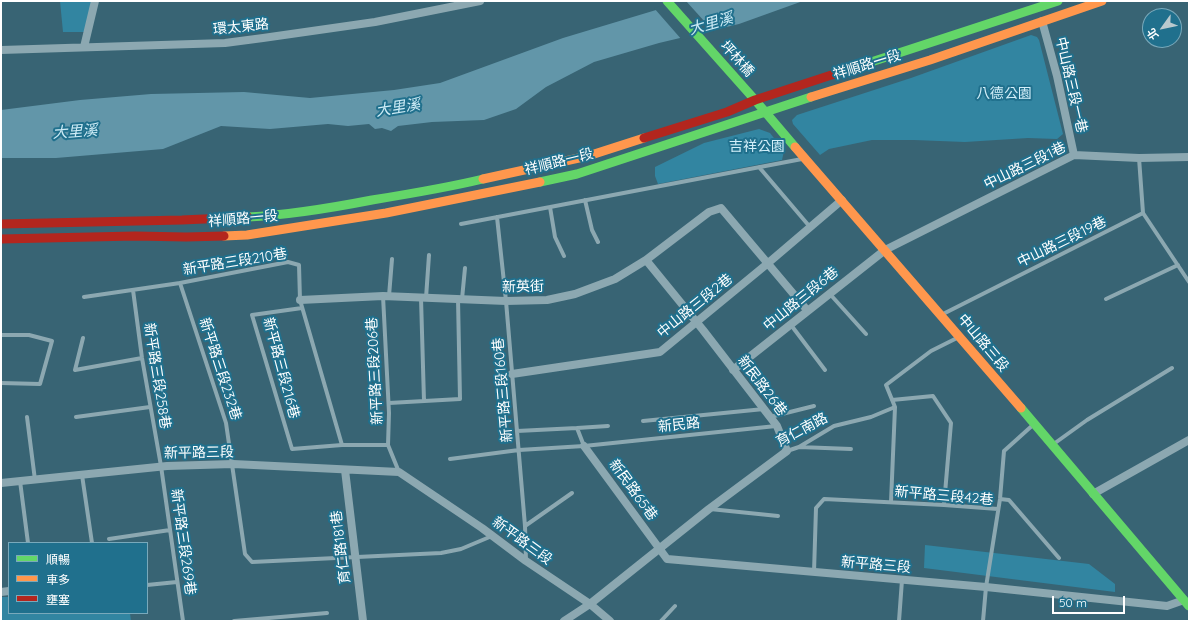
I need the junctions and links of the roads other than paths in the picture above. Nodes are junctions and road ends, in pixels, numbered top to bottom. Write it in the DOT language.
graph roads {
  1 [pos="95,1"];
  2 [pos="480,1"];
  3 [pos="667,1"];
  4 [pos="1058,1"];
  5 [pos="1102,1"];
  6 [pos="1042,21"];
  7 [pos="84,47"];
  8 [pos="1,50"];
  9 [pos="755,100"];
  10 [pos="764,111"];
  11 [pos="1074,155"];
  12 [pos="1189,156"];
  13 [pos="804,158"];
  14 [pos="1139,158"];
  15 [pos="759,167"];
  16 [pos="585,200"];
  17 [pos="842,200"];
  18 [pos="550,207"];
  19 [pos="1143,214"];
  20 [pos="497,217"];
  21 [pos="1,224"];
  22 [pos="461,224"];
  23 [pos="810,228"];
  24 [pos="1,239"];
  25 [pos="598,242"];
  26 [pos="885,250"];
  27 [pos="429,255"];
  28 [pos="564,256"];
  29 [pos="392,259"];
  30 [pos="646,260"];
  31 [pos="767,264"];
  32 [pos="1178,265"];
  33 [pos="465,268"];
  34 [pos="1189,282"];
  35 [pos="180,283"];
  36 [pos="133,290"];
  37 [pos="829,293"];
  38 [pos="386,296"];
  39 [pos="84,298"];
  40 [pos="423,298"];
  41 [pos="460,299"];
  42 [pos="1106,299"];
  43 [pos="506,301"];
  44 [pos="301,304"];
  45 [pos="807,310"];
  46 [pos="941,315"];
  47 [pos="697,322"];
  48 [pos="790,325"];
  49 [pos="866,334"];
  50 [pos="1,335"];
  51 [pos="959,337"];
  52 [pos="83,338"];
  53 [pos="142,358"];
  54 [pos="1172,368"];
  55 [pos="733,370"];
  56 [pos="825,370"];
  57 [pos="512,374"];
  58 [pos="1,383"];
  59 [pos="892,400"];
  60 [pos="424,401"];
  61 [pos="388,403"];
  62 [pos="814,406"];
  63 [pos="150,407"];
  64 [pos="895,407"];
  65 [pos="764,409"];
  66 [pos="27,417"];
  67 [pos="76,417"];
  68 [pos="770,417"];
  69 [pos="643,421"];
  70 [pos="1034,424"];
  71 [pos="608,426"];
  72 [pos="777,426"];
  73 [pos="577,428"];
  74 [pos="517,431"];
  75 [pos="1189,440"];
  76 [pos="342,445"];
  77 [pos="388,445"];
  78 [pos="1053,445"];
  79 [pos="584,446"];
  80 [pos="799,447"];
  81 [pos="851,449"];
  82 [pos="519,450"];
  83 [pos="787,451"];
  84 [pos="450,460"];
  85 [pos="233,464"];
  86 [pos="161,466"];
  87 [pos="345,470"];
  88 [pos="399,472"];
  89 [pos="82,475"];
  90 [pos="35,480"];
  91 [pos="20,481"];
  92 [pos="1,483"];
  93 [pos="572,493"];
  94 [pos="1093,494"];
  95 [pos="1000,499"];
  96 [pos="891,502"];
  97 [pos="944,505"];
  98 [pos="709,509"];
  99 [pos="998,509"];
  100 [pos="778,516"];
  101 [pos="525,526"];
  102 [pos="170,530"];
  103 [pos="492,536"];
  104 [pos="109,539"];
  105 [pos="28,542"];
  106 [pos="92,542"];
  107 [pos="660,548"];
  108 [pos="356,557"];
  109 [pos="1059,558"];
  110 [pos="526,562"];
  111 [pos="814,572"];
  112 [pos="902,580"];
  113 [pos="177,582"];
  114 [pos="148,585"];
  115 [pos="986,587"];
  116 [pos="1186,603"];
  117 [pos="590,604"];
  118 [pos="675,606"];
  119 [pos="327,613"];
  120 [pos="301,616"];
  121 [pos="183,621"];
  122 [pos="234,621"];
  123 [pos="302,621"];
  124 [pos="363,621"];
  125 [pos="564,621"];
  126 [pos="610,621"];
  127 [pos="661,621"];
  128 [pos="899,621"];
  129 [pos="983,621"];
  1 -- 7 [label="street"];
  2 -- 7 [label="street, 環太東路"];
  3 -- 9 [label="street, 坪林橋"];
  4 -- 9 [label="street, 祥順路一段"];
  5 -- 6 [label="street, 祥順路一段"];
  6 -- 10 [label="street, 祥順路一段"];
  6 -- 11 [label="street, 中山路三段一巷"];
  7 -- 8 [label="street, 環太東路"];
  9 -- 10 [label="street, 中山路三段"];
  9 -- 21 [label="street, 祥順路一段"];
  10 -- 13 [label="street, 中山路三段"];
  10 -- 24 [label="street, 祥順路一段"];
  11 -- 14 [label="street, 中山路三段1巷"];
  11 -- 26 [label="street, 中山路三段1巷"];
  12 -- 14 [label="street, 中山路三段1巷"];
  13 -- 15 [label="lane"];
  13 -- 17 [label="street, 中山路三段"];
  14 -- 19 [label="lane"];
  15 -- 16 [label="lane"];
  15 -- 23 [label="lane"];
  16 -- 18 [label="lane"];
  16 -- 25 [label="lane"];
  17 -- 23 [label="street, 中山路三段2巷"];
  17 -- 26 [label="street, 中山路三段"];
  18 -- 20 [label="lane"];
  18 -- 28 [label="lane"];
  19 -- 32 [label="lane"];
  19 -- 46 [label="lane, 中山路三段19巷"];
  20 -- 22 [label="lane"];
  20 -- 43 [label="lane, 新平路三段160巷"];
  23 -- 31 [label="street, 中山路三段2巷"];
  26 -- 37 [label="street, 中山路三段6巷"];
  26 -- 46 [label="street, 中山路三段"];
  27 -- 40 [label="lane"];
  29 -- 38 [label="lane, 新平路三段206巷"];
  30 -- 31 [label="street, 新英街"];
  30 -- 43 [label="street, 新英街"];
  30 -- 47 [label="street, 新民路26巷"];
  31 -- 45 [label="street"];
  31 -- 47 [label="street, 中山路三段2巷"];
  32 -- 34 [label="lane"];
  32 -- 42 [label="lane"];
  33 -- 41 [label="lane"];
  35 -- 36 [label="lane, 新平路三段210巷"];
  35 -- 44 [label="lane, 新平路三段210巷"];
  35 -- 85 [label="lane, 新平路三段232巷"];
  36 -- 39 [label="lane, 新平路三段210巷"];
  36 -- 53 [label="lane, 新平路三段258巷"];
  37 -- 45 [label="street, 中山路三段6巷"];
  37 -- 49 [label="lane"];
  38 -- 40 [label="street, 新英街"];
  38 -- 44 [label="street, 新英街"];
  38 -- 61 [label="lane, 新平路三段206巷"];
  40 -- 41 [label="street, 新英街"];
  40 -- 60 [label="lane"];
  41 -- 43 [label="street, 新英街"];
  41 -- 60 [label="lane"];
  43 -- 57 [label="lane, 新平路三段160巷"];
  44 -- 76 [label="lane, 新平路三段210巷"];
  44 -- 76 [label="lane, 新平路三段216巷"];
  45 -- 48 [label="street, 中山路三段6巷"];
  46 -- 51 [label="street, 中山路三段"];
  47 -- 55 [label="street, 新民路26巷"];
  47 -- 57 [label="street, 中山路三段2巷"];
  48 -- 55 [label="street, 中山路三段6巷"];
  48 -- 56 [label="lane"];
  50 -- 58 [label="lane"];
  51 -- 59 [label="lane"];
  51 -- 70 [label="street, 中山路三段"];
  52 -- 53 [label="lane"];
  53 -- 63 [label="lane, 新平路三段258巷"];
  54 -- 78 [label="lane"];
  55 -- 65 [label="street, 新民路26巷"];
  57 -- 74 [label="lane, 新平路三段160巷"];
  59 -- 64 [label="lane"];
  59 -- 97 [label="lane"];
  60 -- 61 [label="lane"];
  61 -- 77 [label="lane, 新平路三段206巷"];
  62 -- 68 [label="lane"];
  63 -- 67 [label="lane"];
  63 -- 86 [label="lane, 新平路三段258巷"];
  64 -- 80 [label="lane, 育仁南路"];
  64 -- 96 [label="lane"];
  65 -- 68 [label="street, 新民路26巷"];
  65 -- 69 [label="lane"];
  66 -- 90 [label="lane"];
  68 -- 72 [label="street, 新民路26巷"];
  70 -- 78 [label="street, 中山路三段"];
  70 -- 95 [label="lane"];
  71 -- 73 [label="lane"];
  72 -- 79 [label="lane, 新民路"];
  72 -- 83 [label="street, 新民路26巷"];
  73 -- 74 [label="lane"];
  73 -- 79 [label="lane"];
  74 -- 82 [label="lane, 新平路三段160巷"];
  75 -- 94 [label="street"];
  76 -- 77 [label="lane"];
  77 -- 88 [label="lane"];
  78 -- 94 [label="street, 中山路三段"];
  79 -- 82 [label="lane, 新民路"];
  79 -- 107 [label="street, 新民路65巷"];
  80 -- 81 [label="lane"];
  80 -- 83 [label="lane, 育仁南路"];
  82 -- 84 [label="lane, 新民路"];
  82 -- 101 [label="lane, 新平路三段160巷"];
  83 -- 98 [label="street, 育仁南路"];
  85 -- 86 [label="street, 新平路三段"];
  85 -- 87 [label="street, 新平路三段"];
  85 -- 108 [label="lane, 新平路三段232巷"];
  86 -- 89 [label="street, 新平路三段"];
  86 -- 102 [label="lane, 新平路三段269巷"];
  87 -- 88 [label="street, 新平路三段"];
  87 -- 108 [label="street, 育仁路181巷"];
  88 -- 103 [label="street, 新平路三段"];
  89 -- 90 [label="street, 新平路三段"];
  89 -- 106 [label="lane"];
  90 -- 91 [label="street, 新平路三段"];
  91 -- 92 [label="street, 新平路三段"];
  91 -- 105 [label="lane"];
  93 -- 101 [label="lane"];
  94 -- 116 [label="street, 中山路三段"];
  95 -- 99 [label="lane"];
  95 -- 109 [label="lane"];
  96 -- 97 [label="lane, 新平路三段42巷"];
  96 -- 111 [label="lane, 新平路三段42巷"];
  97 -- 99 [label="lane, 新平路三段42巷"];
  98 -- 100 [label="lane"];
  98 -- 107 [label="street, 育仁南路"];
  99 -- 115 [label="lane, 新平路三段42巷"];
  101 -- 110 [label="lane, 新平路三段160巷"];
  102 -- 104 [label="lane"];
  102 -- 113 [label="lane, 新平路三段269巷"];
  103 -- 108 [label="lane"];
  103 -- 110 [label="street, 新平路三段"];
  107 -- 111 [label="street, 新平路三段"];
  107 -- 117 [label="street"];
  108 -- 124 [label="street, 育仁路181巷"];
  110 -- 117 [label="street, 新平路三段"];
  111 -- 112 [label="street, 新平路三段"];
  112 -- 115 [label="street, 新平路三段"];
  112 -- 128 [label="lane"];
  113 -- 114 [label="lane"];
  113 -- 121 [label="lane, 新平路三段269巷"];
  115 -- 116 [label="street, 新平路三段"];
  115 -- 129 [label="lane, 新平路三段42巷"];
  117 -- 125 [label="street"];
  117 -- 126 [label="street, 新平路三段"];
  118 -- 127 [label="lane"];
  119 -- 120 [label="lane"];
  120 -- 122 [label="lane"];
  120 -- 123 [label="lane"];
}
